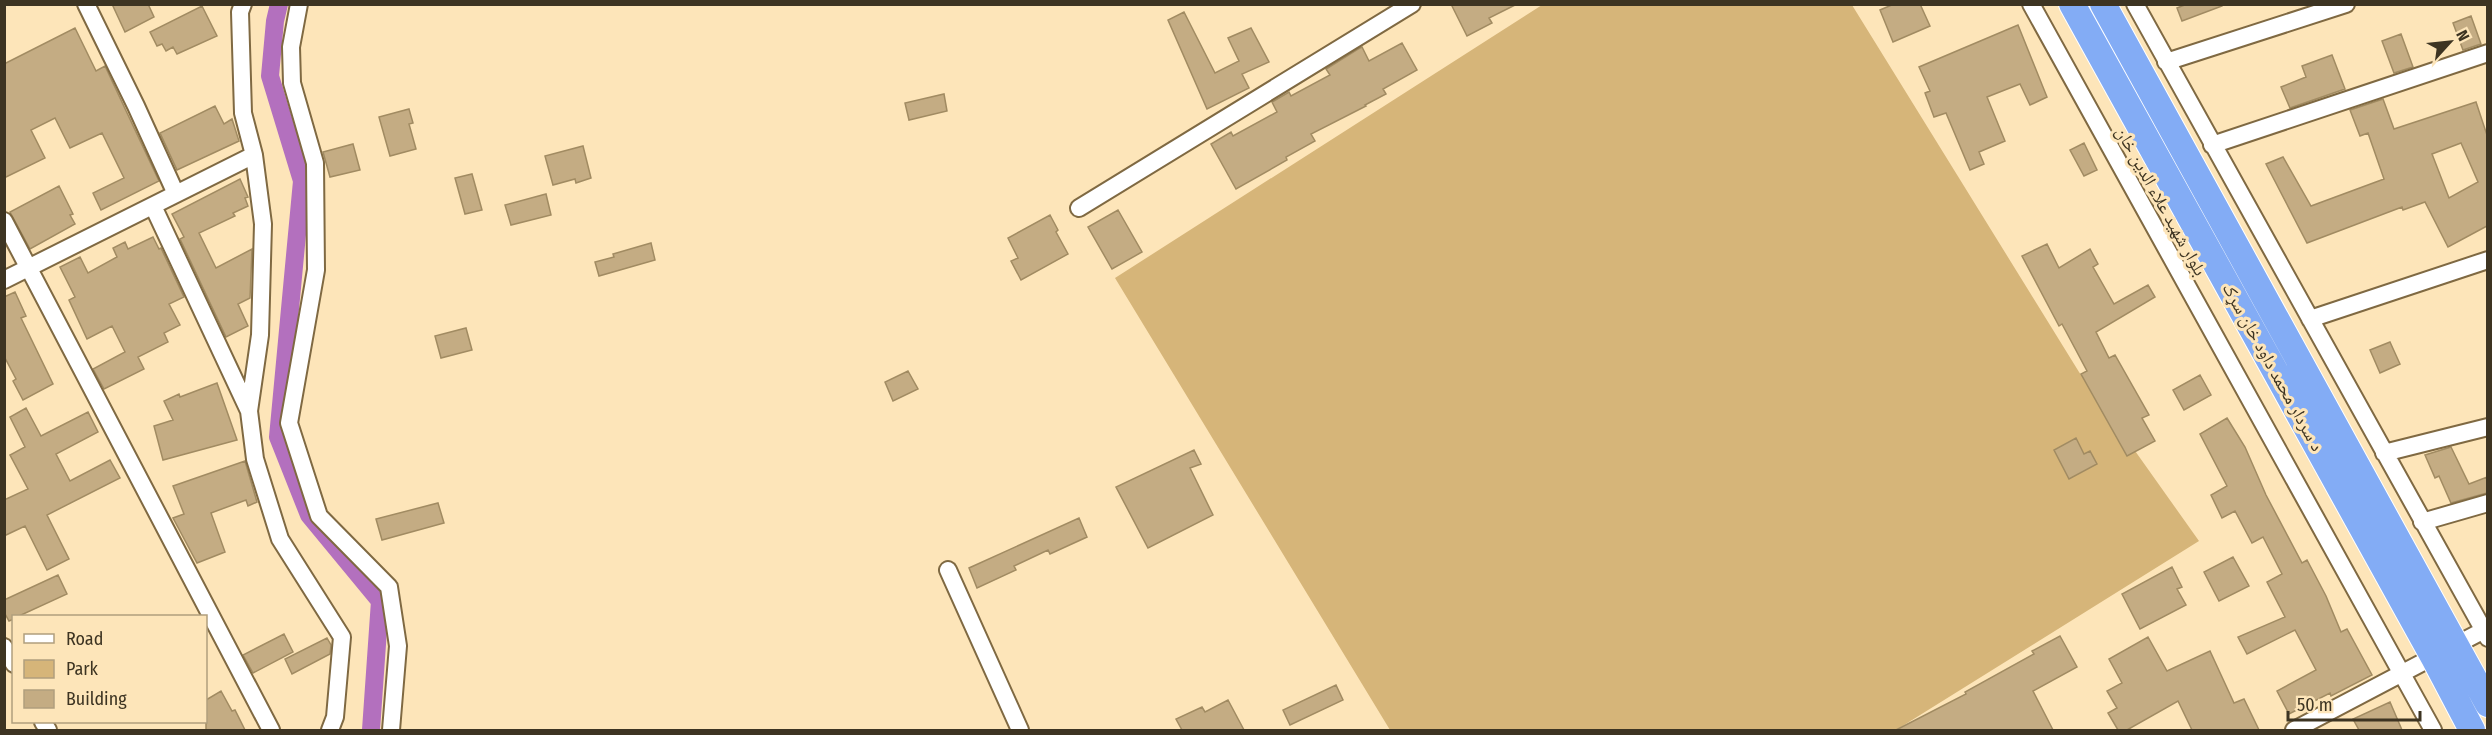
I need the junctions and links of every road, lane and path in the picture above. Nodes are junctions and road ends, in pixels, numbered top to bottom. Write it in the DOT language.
graph roads {
  1 [pos="86,4"];
  2 [pos="243,4"];
  3 [pos="299,4"];
  4 [pos="1412,4"];
  5 [pos="2031,4"];
  6 [pos="2072,4"];
  7 [pos="2103,4"];
  8 [pos="2136,4"];
  9 [pos="2346,4"];
  10 [pos="2487,53"];
  11 [pos="2166,62"];
  12 [pos="2212,145"];
  13 [pos="254,155"];
  14 [pos="176,195"];
  15 [pos="153,206"];
  16 [pos="1079,208"];
  17 [pos="4,221"];
  18 [pos="2487,260"];
  19 [pos="29,268"];
  20 [pos="4,280"];
  21 [pos="2310,319"];
  22 [pos="249,411"];
  23 [pos="2487,427"];
  24 [pos="2384,453"];
  25 [pos="2487,503"];
  26 [pos="2422,522"];
  27 [pos="948,570"];
  28 [pos="2486,632"];
  29 [pos="4,647"];
  30 [pos="2445,652"];
  31 [pos="12,661"];
  32 [pos="2402,675"];
  33 [pos="2487,704"];
  34 [pos="271,730"];
  35 [pos="330,730"];
  36 [pos="391,730"];
  37 [pos="1020,730"];
  38 [pos="2294,730"];
  39 [pos="2433,730"];
  40 [pos="2472,730"];
  1 -- 14 [label="street"];
  2 -- 13 [label="street"];
  3 -- 36 [label="street"];
  4 -- 16 [label="street"];
  5 -- 32 [label="street, بلوار شهید علاء الدین خان"];
  6 -- 30 [label="highway, د سردار محمد داود خان سړک"];
  7 -- 30 [label="highway, د سردار محمد داود خان سړک"];
  8 -- 11 [label="street"];
  9 -- 11 [label="street"];
  10 -- 12 [label="street"];
  11 -- 12 [label="street"];
  12 -- 21 [label="street"];
  13 -- 14 [label="street"];
  13 -- 22 [label="street"];
  14 -- 15 [label="street"];
  15 -- 19 [label="street"];
  15 -- 22 [label="street"];
  17 -- 19 [label="street"];
  18 -- 21 [label="street"];
  19 -- 20 [label="street"];
  19 -- 34 [label="street"];
  21 -- 24 [label="street"];
  22 -- 35 [label="street"];
  23 -- 24 [label="street"];
  24 -- 26 [label="street"];
  25 -- 26 [label="street"];
  26 -- 28 [label="street"];
  27 -- 37 [label="street"];
  28 -- 30 [label="street"];
  29 -- 31 [label="street"];
  30 -- 32 [label="street"];
  30 -- 33 [label="highway, د سردار محمد داود خان سړک"];
  30 -- 40 [label="highway, د سردار محمد داود خان سړک"];
  32 -- 38 [label="street"];
  32 -- 39 [label="street, بلوار شهید علاء الدین خان"];
}
